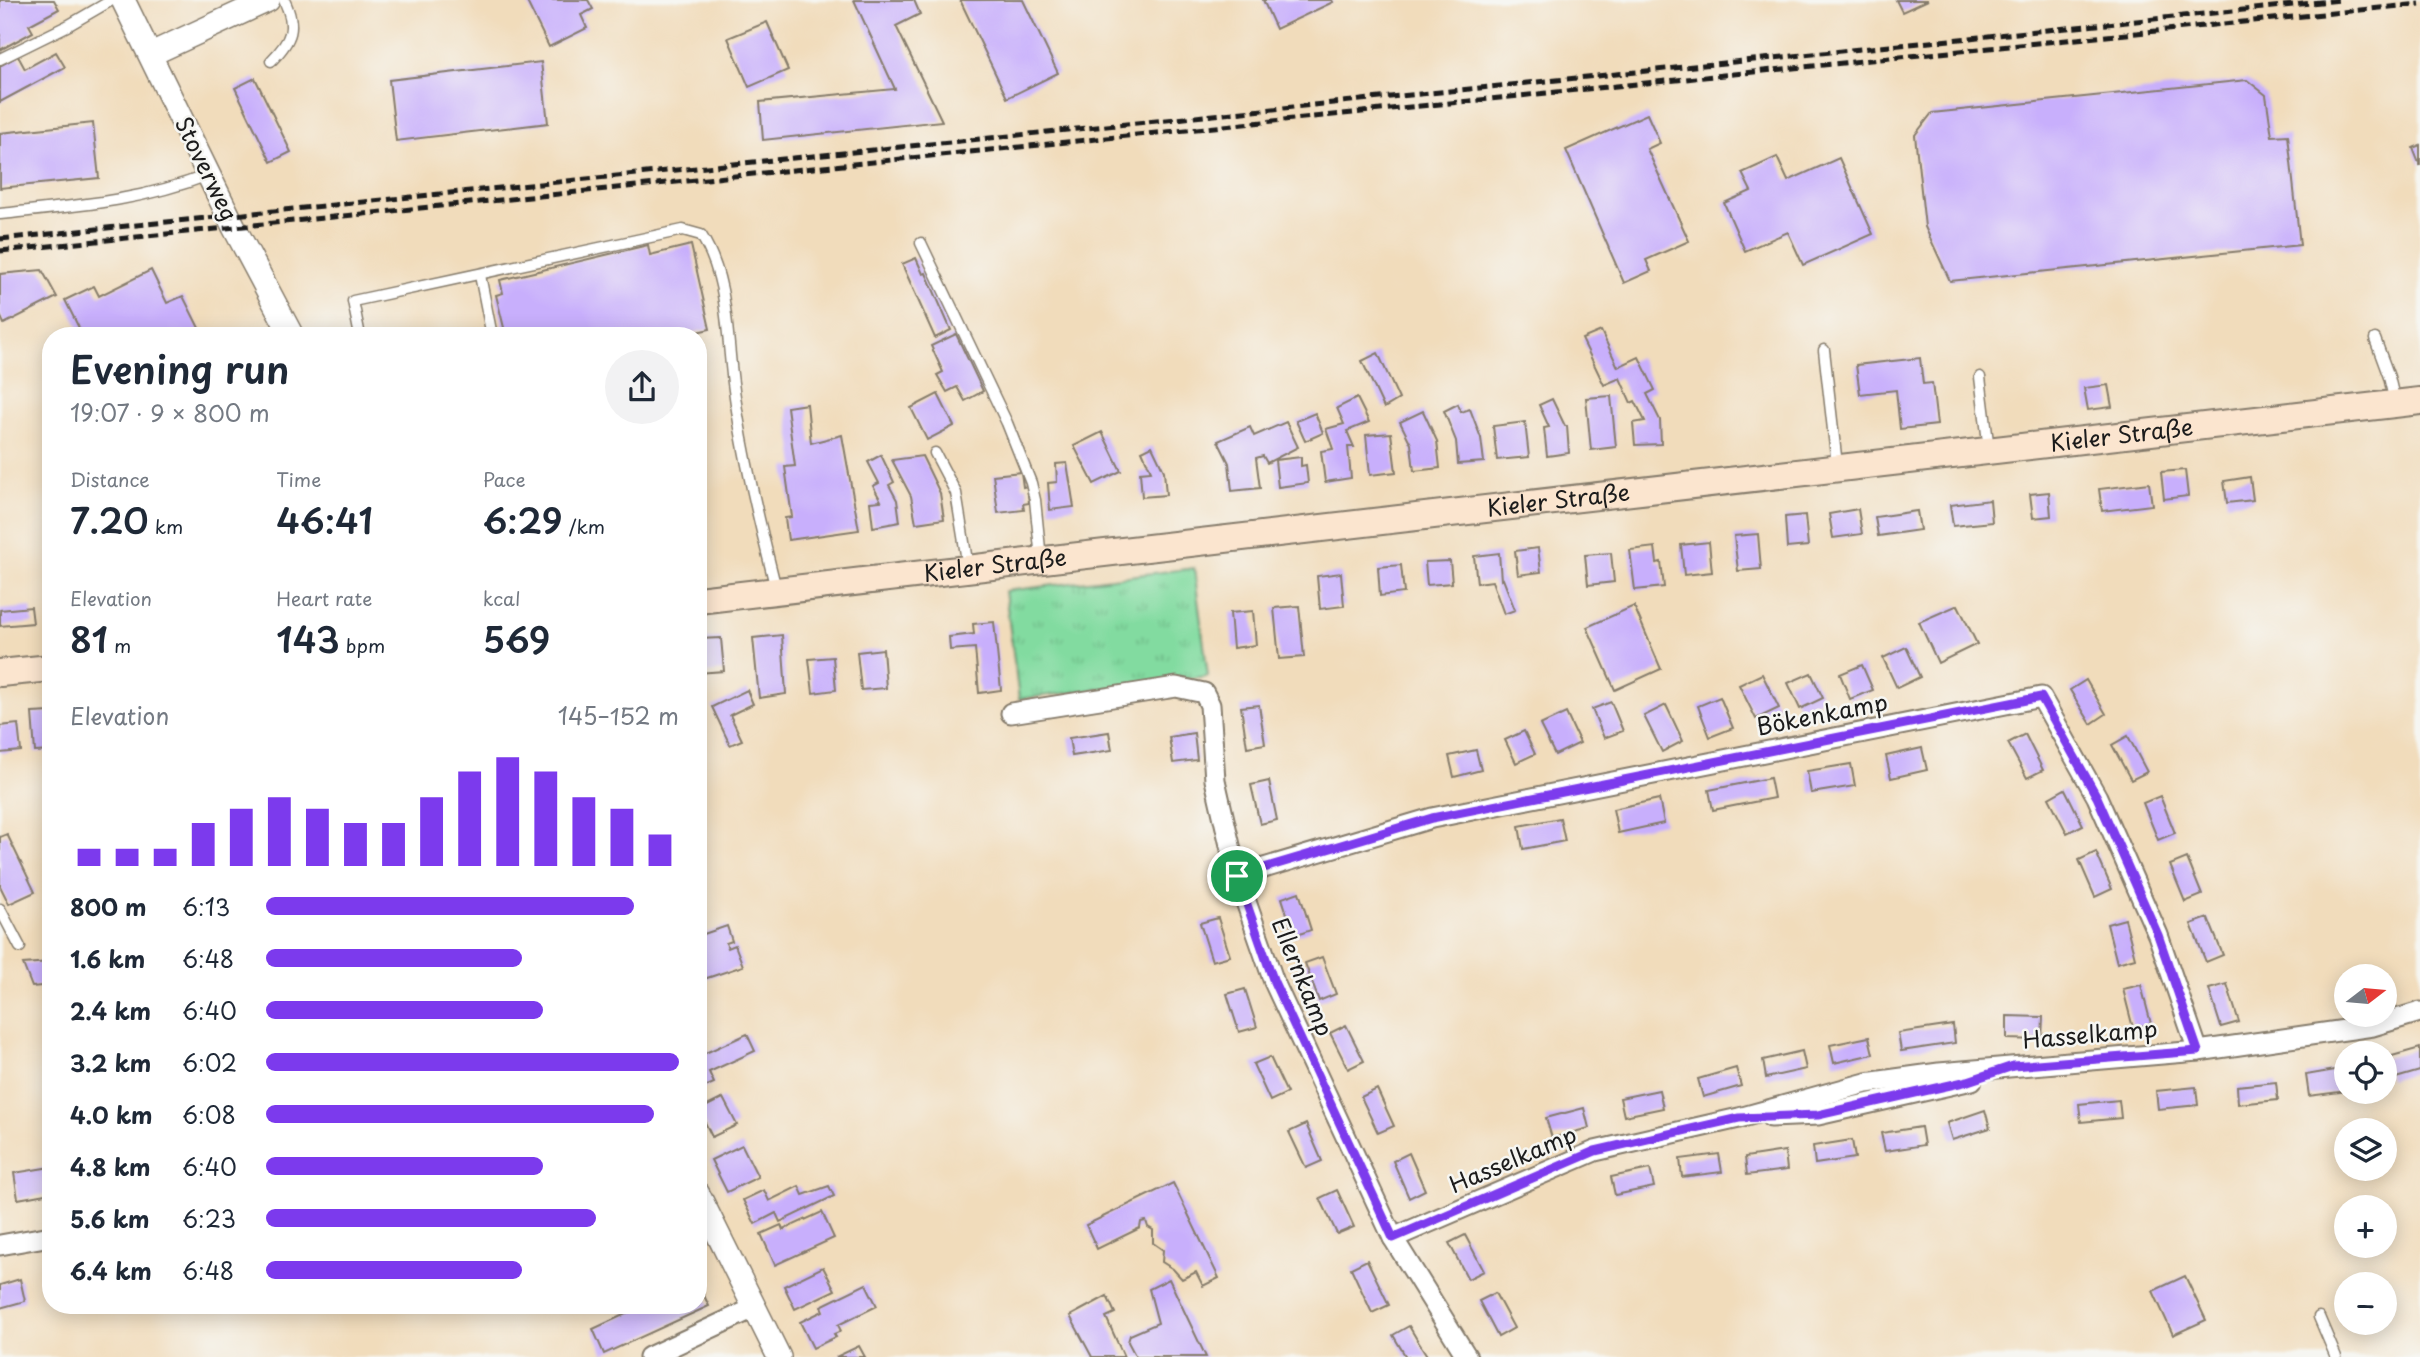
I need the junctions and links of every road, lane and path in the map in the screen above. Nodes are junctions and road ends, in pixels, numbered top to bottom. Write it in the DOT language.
graph roads {
  1 [pos="112,0"];
  2 [pos="123,0"];
  3 [pos="268,0"];
  4 [pos="284,0"];
  5 [pos="151,54"];
  6 [pos="0,59"];
  7 [pos="271,61"];
  8 [pos="208,175"];
  9 [pos="0,214"];
  10 [pos="921,243"];
  11 [pos="480,275"];
  12 [pos="287,327"];
  13 [pos="358,327"];
  14 [pos="490,327"];
  15 [pos="2375,339"];
  16 [pos="1824,350"];
  17 [pos="1980,377"];
  18 [pos="2407,402"];
  19 [pos="1989,450"];
  20 [pos="935,453"];
  21 [pos="1838,470"];
  22 [pos="1041,559"];
  23 [pos="968,568"];
  24 [pos="776,591"];
  25 [pos="707,599"];
  26 [pos="42,669"];
  27 [pos="0,673"];
  28 [pos="1011,713"];
  29 [pos="1237,876"];
  30 [pos="0,909"];
  31 [pos="20,947"];
  32 [pos="2420,1012"];
  33 [pos="2198,1051"];
  34 [pos="707,1212"];
  35 [pos="42,1238"];
  36 [pos="1393,1238"];
  37 [pos="0,1245"];
  38 [pos="754,1308"];
  39 [pos="2319,1317"];
  40 [pos="649,1357"];
  41 [pos="779,1357"];
  42 [pos="1467,1357"];
  43 [pos="2336,1357"];
  1 -- 6 [label="lane"];
  2 -- 5 [label="street, Stoverweg"];
  3 -- 5 [label="street"];
  4 -- 7 [label="lane"];
  5 -- 8 [label="street, Stoverweg"];
  8 -- 9 [label="lane"];
  8 -- 12 [label="street, Stoverweg"];
  10 -- 22 [label="lane"];
  11 -- 13 [label="lane"];
  11 -- 14 [label="lane"];
  11 -- 24 [label="lane"];
  15 -- 18 [label="lane"];
  16 -- 21 [label="lane"];
  17 -- 19 [label="lane"];
  18 -- 19 [label="main road, Kieler Straße"];
  19 -- 21 [label="main road, Kieler Straße"];
  20 -- 23 [label="lane"];
  21 -- 22 [label="main road, Kieler Straße"];
  22 -- 23 [label="main road, Kieler Straße"];
  23 -- 24 [label="main road, Kieler Straße"];
  24 -- 25 [label="main road, Kieler Straße"];
  26 -- 27 [label="main road"];
  28 -- 29 [label="street, Ellernkamp"];
  29 -- 33 [label="street, Bökenkamp"];
  29 -- 36 [label="street, Ellernkamp"];
  30 -- 31 [label="lane"];
  32 -- 33 [label="street, Hasselkamp"];
  33 -- 36 [label="street, Hasselkamp"];
  34 -- 38 [label="street"];
  35 -- 37 [label="street"];
  36 -- 42 [label="street, Ellernkamp"];
  38 -- 40 [label="street"];
  38 -- 41 [label="street"];
  39 -- 43 [label="lane"];
}
